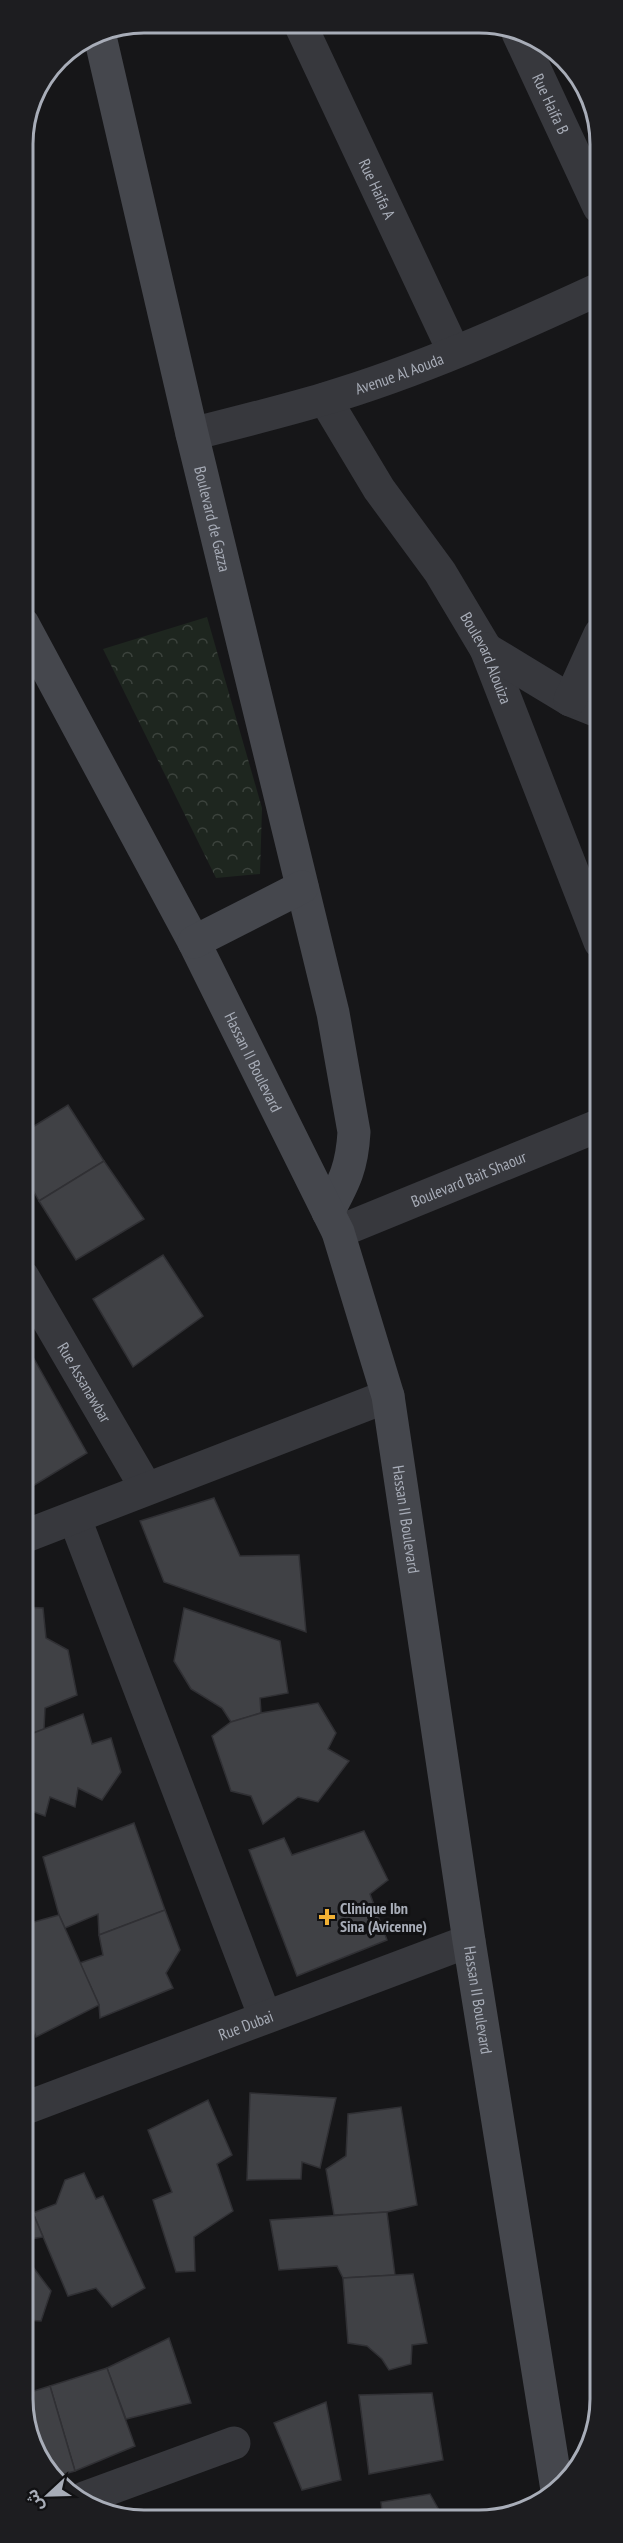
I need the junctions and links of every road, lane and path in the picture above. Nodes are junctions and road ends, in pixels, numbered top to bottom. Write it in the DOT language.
graph roads {
  1 [pos="304,33"];
  2 [pos="101,41"];
  3 [pos="522,42"];
  4 [pos="590,188"];
  5 [pos="590,293"];
  6 [pos="454,352"];
  7 [pos="326,399"];
  8 [pos="192,434"];
  9 [pos="33,643"];
  10 [pos="486,649"];
  11 [pos="590,682"];
  12 [pos="585,706"];
  13 [pos="303,887"];
  14 [pos="590,916"];
  15 [pos="194,942"];
  16 [pos="590,1129"];
  17 [pos="333,1222"];
  18 [pos="33,1294"];
  19 [pos="388,1396"];
  20 [pos="146,1488"];
  21 [pos="75,1519"];
  22 [pos="33,1534"];
  23 [pos="469,1941"];
  24 [pos="265,2017"];
  25 [pos="33,2106"];
  26 [pos="234,2443"];
  27 [pos="555,2479"];
  28 [pos="90,2496"];
  1 -- 6 [label="street, Rue Haifa A"];
  2 -- 8 [label="main road, Boulevard de Gazza"];
  3 -- 4 [label="street, Rue Haifa B"];
  5 -- 6 [label="street, Avenue Al Aouda"];
  6 -- 7 [label="street, Avenue Al Aouda"];
  7 -- 8 [label="street, Avenue Al Aouda"];
  7 -- 10 [label="street, Boulevard Alouiza"];
  8 -- 13 [label="main road, Boulevard de Gazza"];
  9 -- 15 [label="main road, Hassan II Boulevard"];
  10 -- 12 [label="street"];
  10 -- 14 [label="street, Boulevard Alouiza"];
  11 -- 12 [label="street"];
  13 -- 15 [label="main road"];
  13 -- 17 [label="main road, Boulevard de Gazza"];
  15 -- 17 [label="main road, Hassan II Boulevard"];
  16 -- 17 [label="street, Boulevard Bait Shaour"];
  17 -- 19 [label="main road, Hassan II Boulevard"];
  18 -- 20 [label="street, Rue Assanawbar"];
  19 -- 20 [label="street"];
  19 -- 23 [label="main road, Hassan II Boulevard"];
  20 -- 21 [label="street"];
  21 -- 22 [label="street"];
  21 -- 24 [label="street"];
  23 -- 24 [label="street, Rue Dubai"];
  23 -- 27 [label="main road, Hassan II Boulevard"];
  24 -- 25 [label="street, Rue Dubai"];
  26 -- 28 [label="street"];
}
